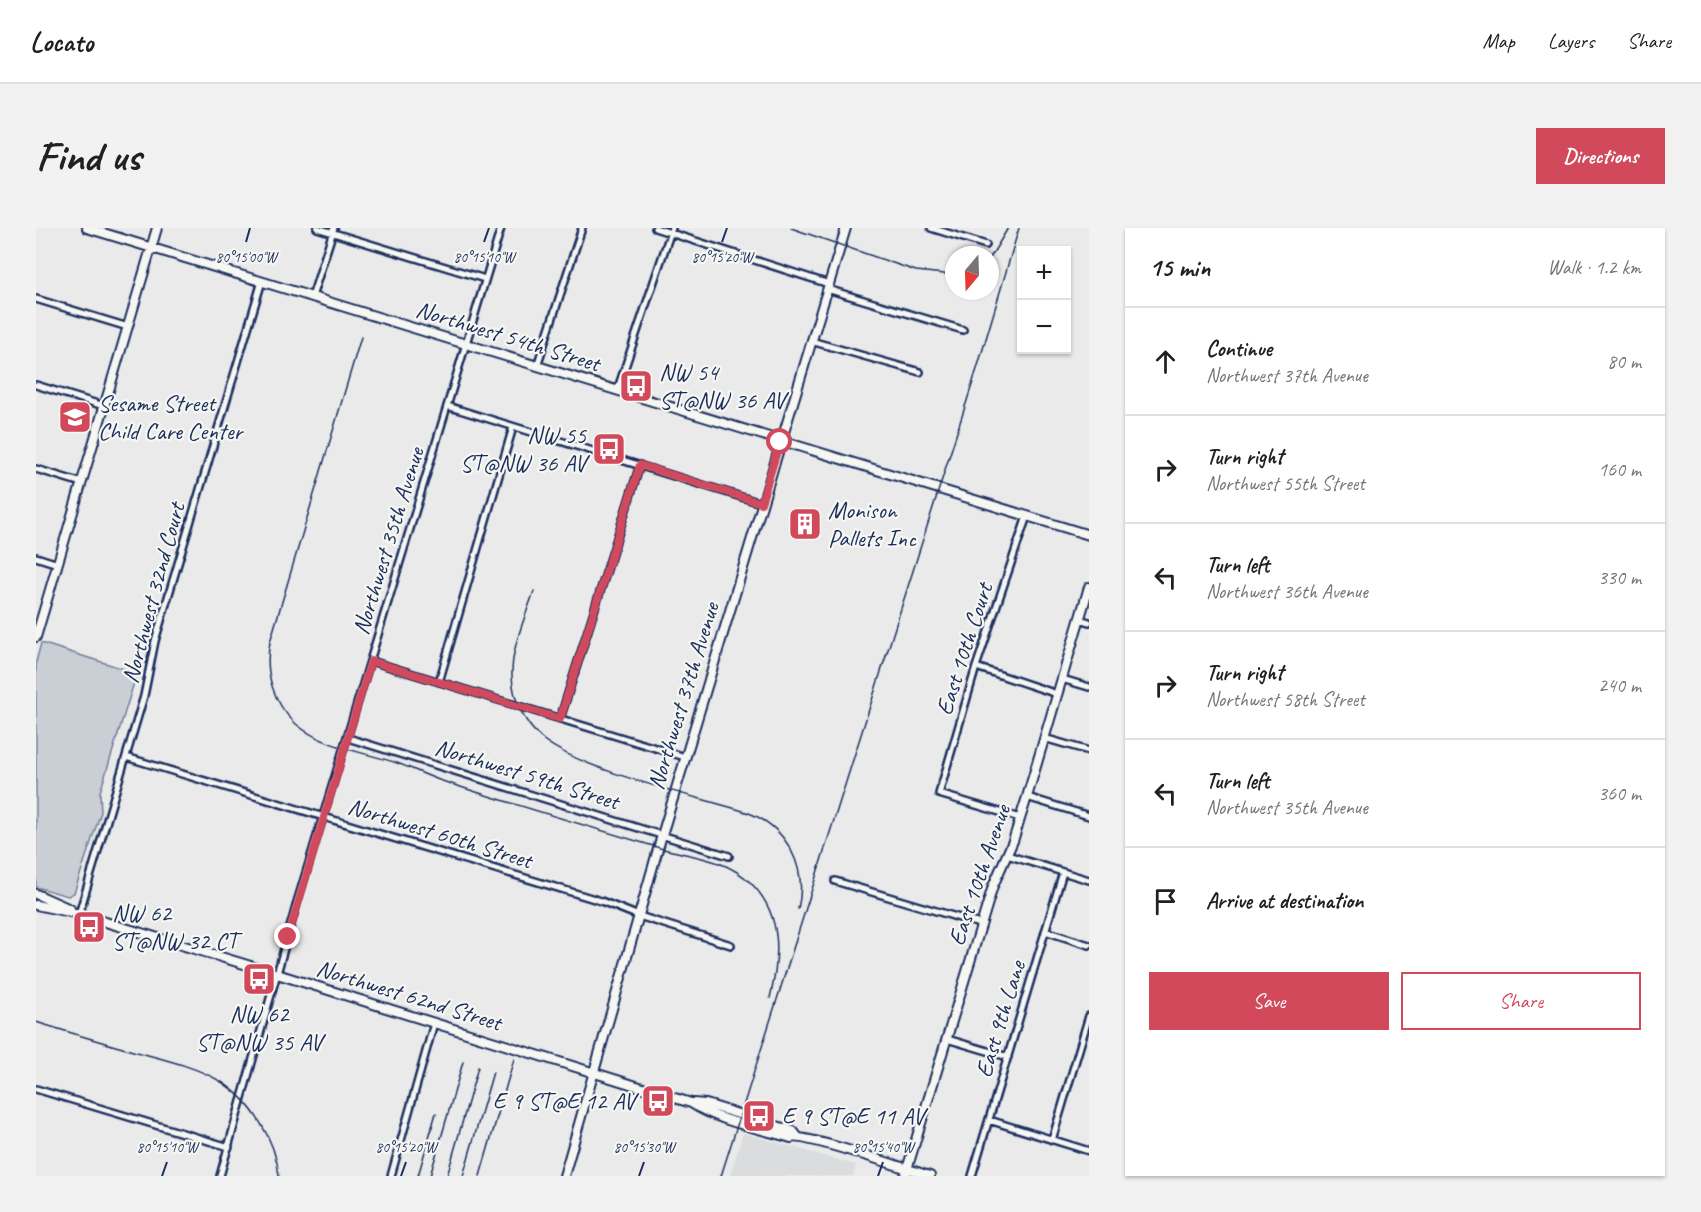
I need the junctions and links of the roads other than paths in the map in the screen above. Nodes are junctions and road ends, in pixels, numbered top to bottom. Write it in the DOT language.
graph roads {
  1 [pos="87,228"];
  2 [pos="157,228"];
  3 [pos="317,228"];
  4 [pos="501,228"];
  5 [pos="582,228"];
  6 [pos="655,228"];
  7 [pos="846,228"];
  8 [pos="931,228"];
  9 [pos="333,230"];
  10 [pos="671,231"];
  11 [pos="986,244"];
  12 [pos="151,247"];
  13 [pos="485,279"];
  14 [pos="262,281"];
  15 [pos="828,287"];
  16 [pos="312,297"];
  17 [pos="36,299"];
  18 [pos="128,327"];
  19 [pos="963,330"];
  20 [pos="811,341"];
  21 [pos="466,344"];
  22 [pos="537,366"];
  23 [pos="920,372"];
  24 [pos="36,385"];
  25 [pos="617,391"];
  26 [pos="104,406"];
  27 [pos="447,406"];
  28 [pos="513,427"];
  29 [pos="780,442"];
  30 [pos="640,465"];
  31 [pos="36,469"];
  32 [pos="82,483"];
  33 [pos="761,503"];
  34 [pos="1027,516"];
  35 [pos="1089,535"];
  36 [pos="36,557"];
  37 [pos="58,564"];
  38 [pos="1089,586"];
  39 [pos="1079,619"];
  40 [pos="1089,622"];
  41 [pos="36,637"];
  42 [pos="371,661"];
  43 [pos="976,667"];
  44 [pos="1062,679"];
  45 [pos="439,682"];
  46 [pos="1089,687"];
  47 [pos="1057,694"];
  48 [pos="560,719"];
  49 [pos="348,738"];
  50 [pos="1044,738"];
  51 [pos="1089,751"];
  52 [pos="126,757"];
  53 [pos="685,757"];
  54 [pos="1027,797"];
  55 [pos="323,816"];
  56 [pos="1089,816"];
  57 [pos="1020,818"];
  58 [pos="662,835"];
  59 [pos="1007,855"];
  60 [pos="729,856"];
  61 [pos="1063,872"];
  62 [pos="1089,880"];
  63 [pos="835,881"];
  64 [pos="36,894"];
  65 [pos="36,905"];
  66 [pos="79,914"];
  67 [pos="639,916"];
  68 [pos="980,924"];
  69 [pos="1045,931"];
  70 [pos="731,945"];
  71 [pos="1089,945"];
  72 [pos="278,974"];
  73 [pos="1089,1016"];
  74 [pos="434,1023"];
  75 [pos="946,1039"];
  76 [pos="1008,1057"];
  77 [pos="592,1072"];
  78 [pos="36,1089"];
  79 [pos="989,1120"];
  80 [pos="1052,1140"];
  81 [pos="229,1147"];
  82 [pos="1089,1151"];
  83 [pos="906,1173"];
  84 [pos="220,1176"];
  85 [pos="391,1176"];
  86 [pos="564,1176"];
  87 [pos="930,1176"];
  88 [pos="972,1176"];
  1 -- 12 [label="main road, Northwest 54th Street"];
  2 -- 12 [label="main road"];
  3 -- 9 [label="street"];
  4 -- 13 [label="street, Northwest 35th Avenue"];
  5 -- 22 [label="street"];
  6 -- 10 [label="street"];
  7 -- 15 [label="main road, Northwest 37th Avenue"];
  8 -- 11 [label="street"];
  9 -- 13 [label="street"];
  9 -- 16 [label="street"];
  10 -- 15 [label="street"];
  10 -- 25 [label="street"];
  12 -- 14 [label="main road, Northwest 54th Street"];
  12 -- 18 [label="main road"];
  13 -- 21 [label="street, Northwest 35th Avenue"];
  14 -- 16 [label="main road, Northwest 54th Street"];
  14 -- 52 [label="street, Northwest 32nd Court"];
  15 -- 19 [label="street"];
  15 -- 20 [label="main road, Northwest 37th Avenue"];
  16 -- 21 [label="main road, Northwest 54th Street"];
  17 -- 18 [label="street"];
  18 -- 26 [label="main road"];
  20 -- 23 [label="street"];
  20 -- 29 [label="main road, Northwest 37th Avenue"];
  21 -- 22 [label="main road, Northwest 54th Street"];
  21 -- 27 [label="street, Northwest 35th Avenue"];
  22 -- 25 [label="main road, Northwest 54th Street"];
  24 -- 26 [label="street"];
  25 -- 29 [label="main road, Northwest 54th Street"];
  26 -- 32 [label="main road"];
  27 -- 28 [label="street"];
  27 -- 42 [label="street, Northwest 35th Avenue"];
  28 -- 30 [label="street"];
  28 -- 45 [label="street"];
  29 -- 33 [label="main road, Northwest 37th Avenue"];
  29 -- 34 [label="main road, Northwest 54th Street"];
  30 -- 33 [label="street"];
  30 -- 48 [label="street"];
  31 -- 32 [label="street"];
  32 -- 37 [label="main road"];
  33 -- 53 [label="main road, Northwest 37th Avenue"];
  34 -- 35 [label="main road, Northwest 54th Street"];
  34 -- 43 [label="street, East 10th Court"];
  36 -- 37 [label="street"];
  37 -- 41 [label="main road"];
  38 -- 39 [label="main road, East 10th Avenue"];
  39 -- 40 [label="street"];
  39 -- 44 [label="main road, East 10th Avenue"];
  42 -- 45 [label="street"];
  42 -- 49 [label="street, Northwest 35th Avenue"];
  43 -- 47 [label="street"];
  43 -- 57 [label="street, East 10th Court"];
  44 -- 46 [label="street"];
  44 -- 47 [label="main road, East 10th Avenue"];
  45 -- 48 [label="street"];
  47 -- 50 [label="main road, East 10th Avenue"];
  48 -- 53 [label="street"];
  49 -- 55 [label="street, Northwest 35th Avenue"];
  49 -- 58 [label="street, Northwest 59th Street"];
  50 -- 51 [label="street"];
  50 -- 54 [label="main road, East 10th Avenue"];
  52 -- 55 [label="street, Northwest 60th Street"];
  52 -- 66 [label="street, Northwest 32nd Court"];
  53 -- 58 [label="main road, Northwest 37th Avenue"];
  54 -- 56 [label="street"];
  54 -- 57 [label="main road, East 10th Avenue"];
  55 -- 67 [label="street, Northwest 60th Street"];
  55 -- 72 [label="street, Northwest 35th Avenue"];
  57 -- 59 [label="main road, East 10th Avenue"];
  58 -- 60 [label="street, Northwest 59th Street"];
  58 -- 67 [label="main road, Northwest 37th Avenue"];
  59 -- 61 [label="street"];
  59 -- 68 [label="main road, East 10th Avenue"];
  61 -- 62 [label="street"];
  61 -- 69 [label="street, East 9th Lane"];
  63 -- 68 [label="street"];
  64 -- 66 [label="main road, Northwest 62nd Street"];
  65 -- 66 [label="main road, Northwest 62nd Street"];
  66 -- 72 [label="main road, Northwest 62nd Street"];
  67 -- 70 [label="street, Northwest 60th Street"];
  67 -- 77 [label="main road, Northwest 37th Avenue"];
  68 -- 75 [label="main road, East 10th Avenue"];
  69 -- 71 [label="street"];
  69 -- 76 [label="street, East 9th Lane"];
  72 -- 74 [label="main road, Northwest 62nd Street"];
  72 -- 81 [label="street, Northwest 35th Avenue"];
  73 -- 80 [label="street"];
  74 -- 77 [label="main road, Northwest 62nd Street"];
  74 -- 85 [label="street"];
  75 -- 76 [label="street"];
  75 -- 83 [label="main road, East 10th Avenue"];
  76 -- 79 [label="street, East 9th Lane"];
  77 -- 83 [label="main road, Northwest 62nd Street"];
  77 -- 86 [label="main road, Northwest 37th Avenue"];
  78 -- 81 [label="street"];
  79 -- 80 [label="street"];
  79 -- 88 [label="street, East 9th Lane"];
  80 -- 82 [label="street"];
  81 -- 84 [label="street, Northwest 35th Avenue"];
  83 -- 87 [label="main road, Northwest 62nd Street"];
}
